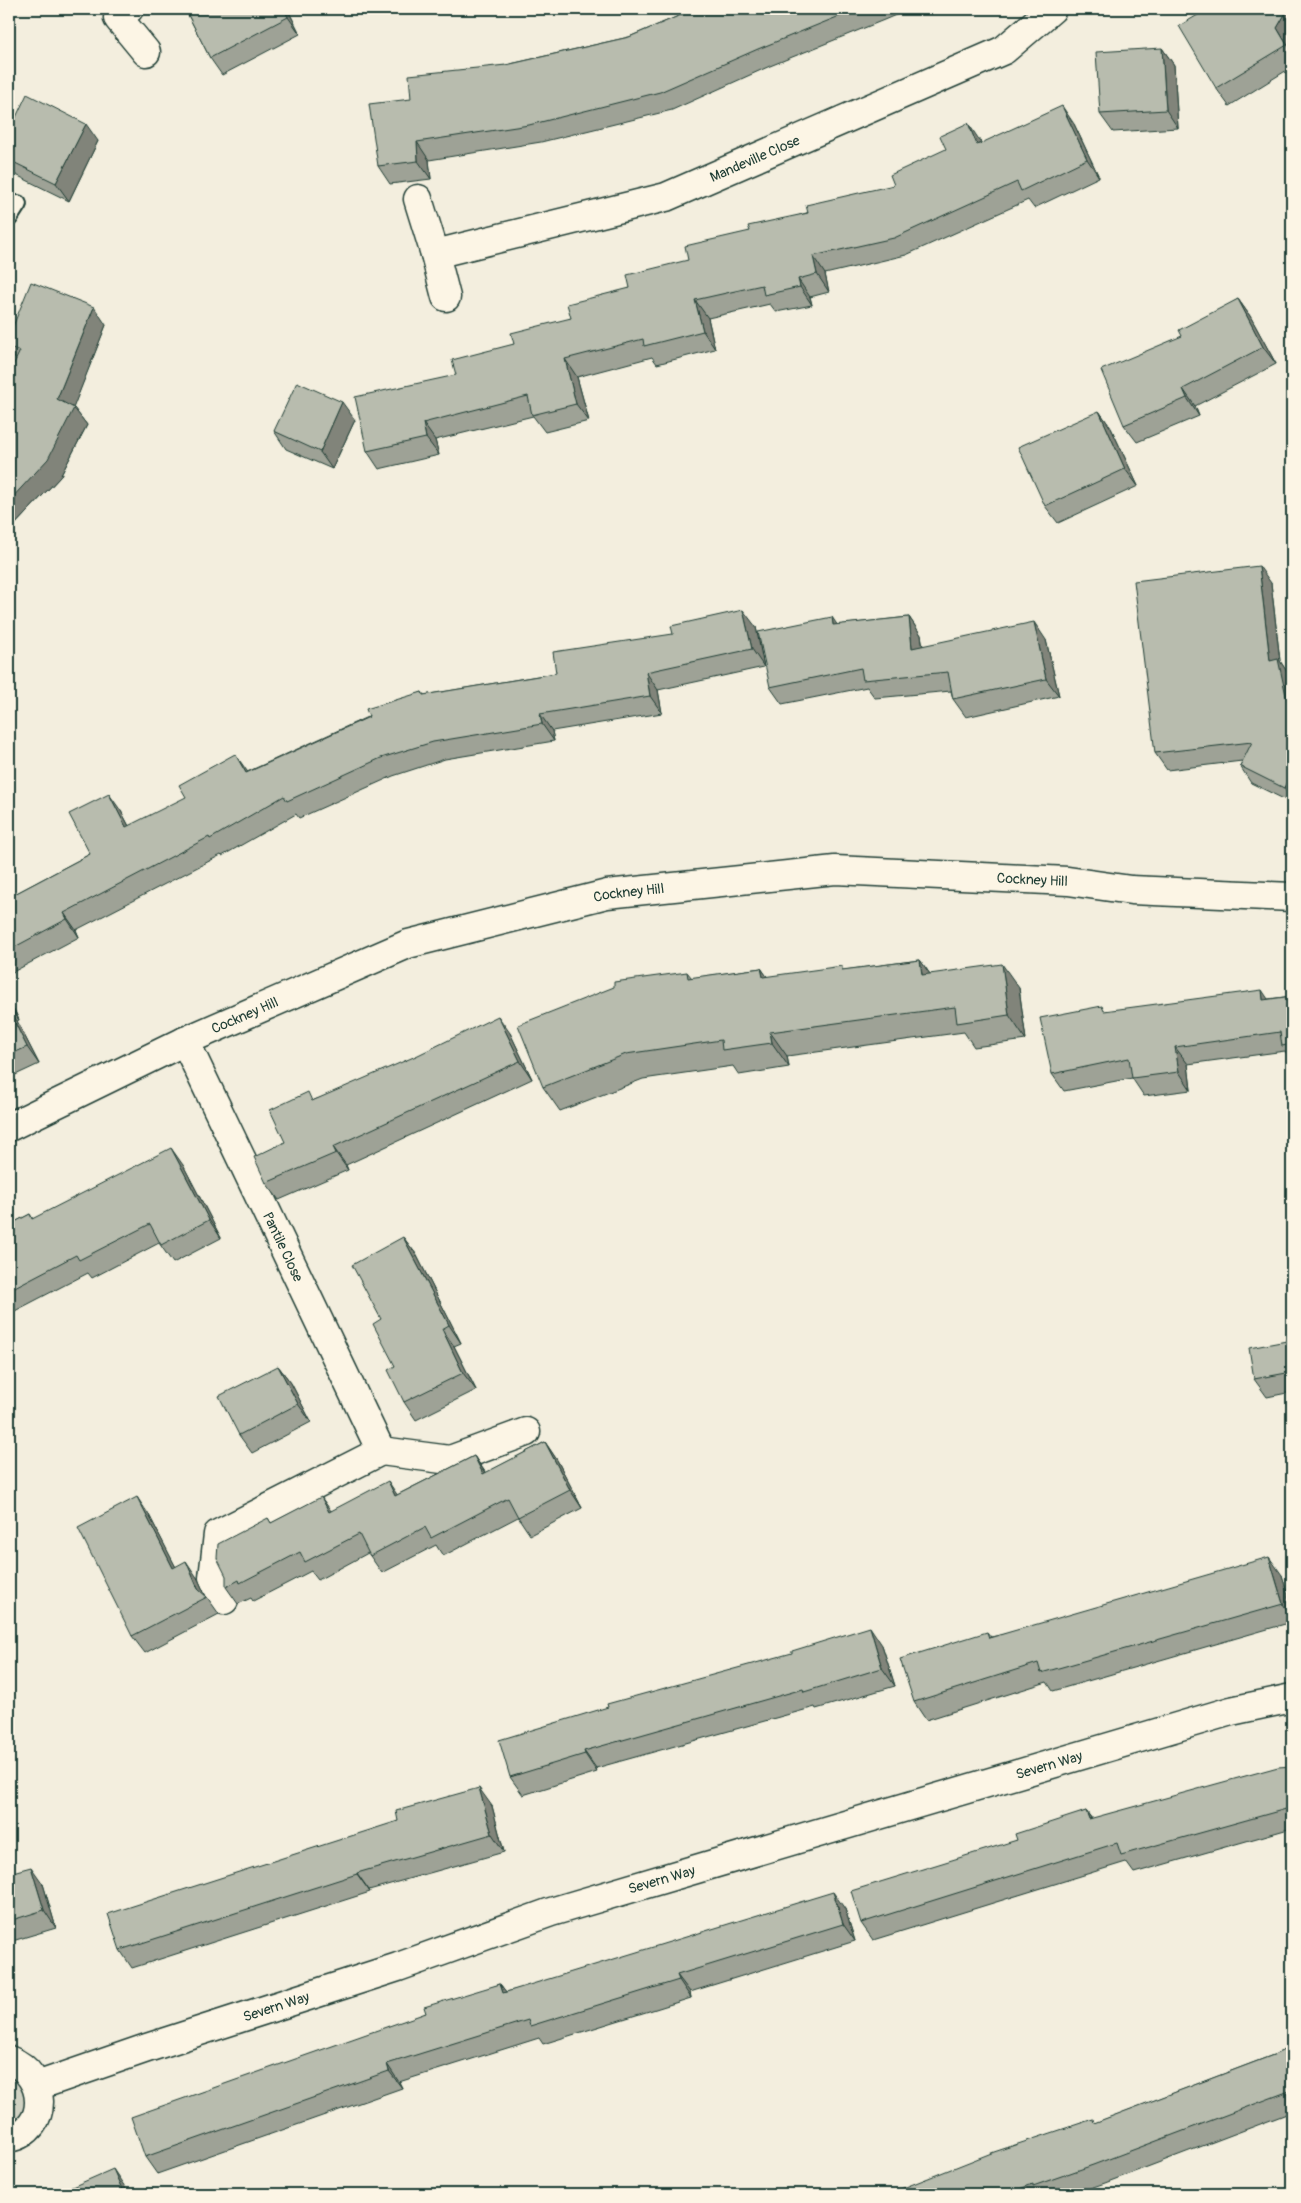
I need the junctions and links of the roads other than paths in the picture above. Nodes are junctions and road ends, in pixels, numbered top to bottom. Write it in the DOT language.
graph roads {
  1 [pos="1052,9"];
  2 [pos="120,12"];
  3 [pos="146,52"];
  4 [pos="418,199"];
  5 [pos="18,204"];
  6 [pos="9,218"];
  7 [pos="435,254"];
  8 [pos="446,297"];
  9 [pos="1292,897"];
  10 [pos="185,1041"];
  11 [pos="9,1127"];
  12 [pos="526,1432"];
  13 [pos="381,1452"];
  14 [pos="224,1600"];
  15 [pos="1292,1698"];
  16 [pos="9,2060"];
  17 [pos="37,2086"];
  18 [pos="9,2138"];
  1 -- 7 [label="street, Mandeville Close"];
  2 -- 3 [label="street"];
  4 -- 7 [label="street"];
  5 -- 6 [label="lane"];
  7 -- 8 [label="street"];
  9 -- 10 [label="street, Cockney Hill"];
  10 -- 11 [label="street, Cockney Hill"];
  10 -- 13 [label="street, Pantile Close"];
  12 -- 13 [label="street"];
  13 -- 14 [label="street"];
  15 -- 17 [label="street, Severn Way"];
  16 -- 17 [label="street"];
  17 -- 18 [label="street"];
}
